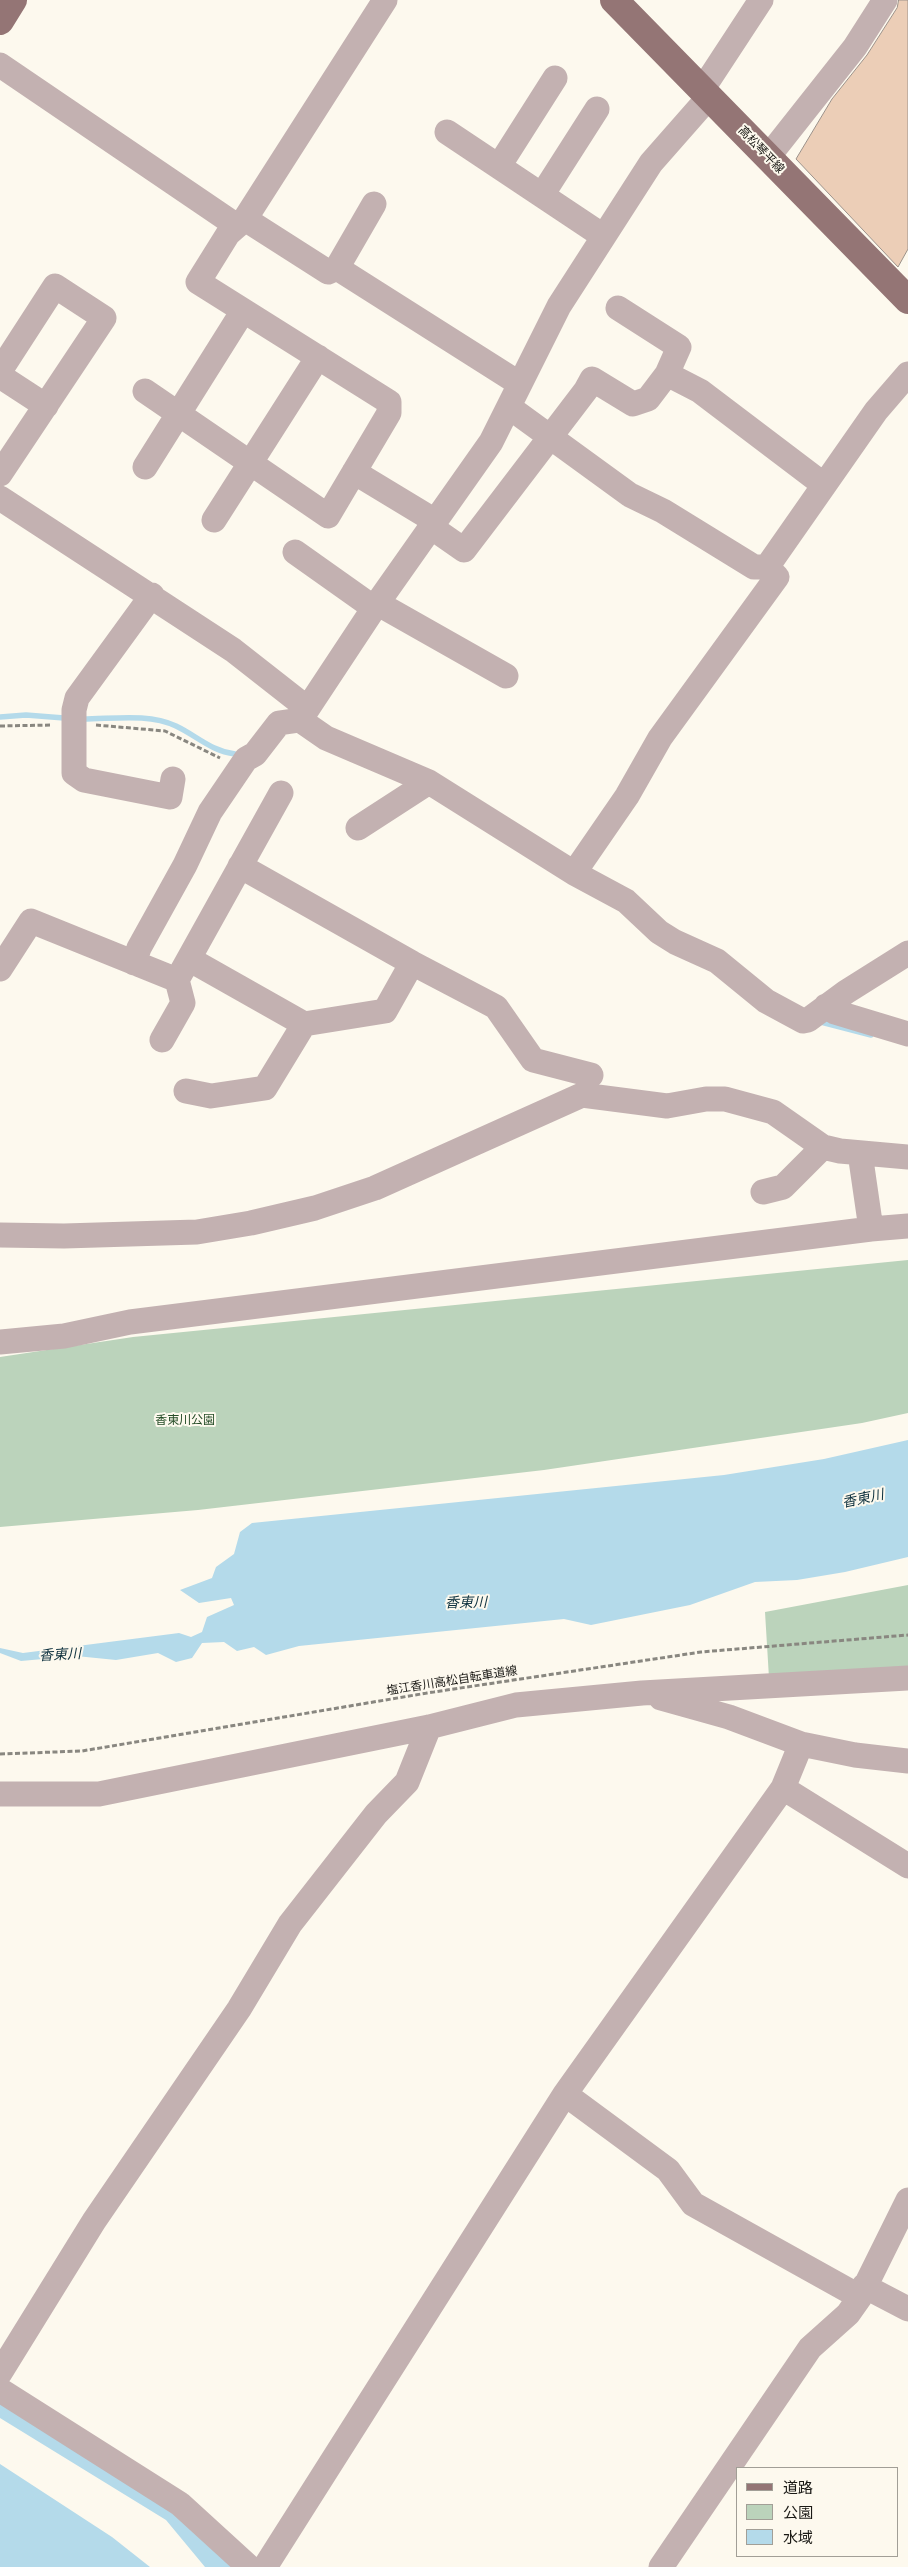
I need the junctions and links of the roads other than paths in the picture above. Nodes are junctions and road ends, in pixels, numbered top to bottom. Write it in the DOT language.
graph roads {
  1 [pos="14,0"];
  2 [pos="385,0"];
  3 [pos="614,0"];
  4 [pos="880,2"];
  5 [pos="752,3"];
  6 [pos="0,20"];
  7 [pos="0,65"];
  8 [pos="555,78"];
  9 [pos="705,94"];
  10 [pos="597,109"];
  11 [pos="447,132"];
  12 [pos="768,157"];
  13 [pos="499,166"];
  14 [pos="542,195"];
  15 [pos="374,204"];
  16 [pos="241,223"];
  17 [pos="604,236"];
  18 [pos="337,268"];
  19 [pos="908,300"];
  20 [pos="618,308"];
  21 [pos="243,310"];
  22 [pos="318,357"];
  23 [pos="0,371"];
  24 [pos="667,374"];
  25 [pos="908,374"];
  26 [pos="0,376"];
  27 [pos="520,384"];
  28 [pos="144,391"];
  29 [pos="46,406"];
  30 [pos="509,407"];
  31 [pos="178,414"];
  32 [pos="550,438"];
  33 [pos="251,464"];
  34 [pos="145,467"];
  35 [pos="354,472"];
  36 [pos="0,474"];
  37 [pos="824,485"];
  38 [pos="0,498"];
  39 [pos="214,520"];
  40 [pos="433,524"];
  41 [pos="295,552"];
  42 [pos="767,567"];
  43 [pos="152,595"];
  44 [pos="375,605"];
  45 [pos="506,676"];
  46 [pos="304,714"];
  47 [pos="173,779"];
  48 [pos="429,782"];
  49 [pos="281,793"];
  50 [pos="358,828"];
  51 [pos="240,866"];
  52 [pos="577,868"];
  53 [pos="908,953"];
  54 [pos="134,963"];
  55 [pos="412,963"];
  56 [pos="0,970"];
  57 [pos="183,970"];
  58 [pos="816,1014"];
  59 [pos="304,1024"];
  60 [pos="908,1034"];
  61 [pos="162,1040"];
  62 [pos="591,1075"];
  63 [pos="186,1091"];
  64 [pos="823,1147"];
  65 [pos="860,1153"];
  66 [pos="908,1157"];
  67 [pos="763,1192"];
  68 [pos="908,1226"];
  69 [pos="870,1229"];
  70 [pos="0,1235"];
  71 [pos="0,1342"];
  72 [pos="908,1678"];
  73 [pos="642,1693"];
  74 [pos="429,1727"];
  75 [pos="801,1744"];
  76 [pos="908,1762"];
  77 [pos="783,1788"];
  78 [pos="0,1794"];
  79 [pos="908,1855"];
  80 [pos="565,2094"];
  81 [pos="908,2200"];
  82 [pos="862,2292"];
  83 [pos="908,2309"];
  84 [pos="0,2373"];
  85 [pos="0,2390"];
  86 [pos="248,2567"];
  87 [pos="265,2567"];
  88 [pos="661,2567"];
  1 -- 6 [label="main road"];
  2 -- 16 [label="street"];
  3 -- 9 [label="main road, 高松琴平線"];
  4 -- 12 [label="street"];
  5 -- 9 [label="street"];
  7 -- 16 [label="street"];
  8 -- 13 [label="street"];
  9 -- 12 [label="main road, 高松琴平線"];
  9 -- 17 [label="street"];
  10 -- 14 [label="street"];
  11 -- 13 [label="street"];
  12 -- 19 [label="main road, 高松琴平線"];
  13 -- 14 [label="street"];
  14 -- 17 [label="street"];
  15 -- 18 [label="street"];
  16 -- 18 [label="street"];
  16 -- 21 [label="street"];
  17 -- 27 [label="street"];
  18 -- 27 [label="street"];
  20 -- 24 [label="street"];
  21 -- 22 [label="street"];
  21 -- 31 [label="street"];
  22 -- 33 [label="street"];
  22 -- 35 [label="street"];
  23 -- 29 [label="street"];
  24 -- 32 [label="street"];
  24 -- 37 [label="street"];
  25 -- 37 [label="street"];
  26 -- 29 [label="street"];
  27 -- 30 [label="street"];
  28 -- 31 [label="street"];
  29 -- 36 [label="street"];
  30 -- 32 [label="street"];
  30 -- 40 [label="street"];
  31 -- 33 [label="street"];
  31 -- 34 [label="street"];
  32 -- 40 [label="street"];
  32 -- 42 [label="street"];
  33 -- 35 [label="street"];
  33 -- 39 [label="street"];
  35 -- 40 [label="street"];
  37 -- 42 [label="street"];
  38 -- 43 [label="street"];
  40 -- 44 [label="street"];
  41 -- 44 [label="street"];
  42 -- 52 [label="street"];
  43 -- 46 [label="street"];
  43 -- 47 [label="street"];
  44 -- 45 [label="street"];
  44 -- 46 [label="street"];
  46 -- 48 [label="street"];
  46 -- 54 [label="street"];
  48 -- 50 [label="street"];
  48 -- 52 [label="street"];
  49 -- 51 [label="street"];
  51 -- 55 [label="street"];
  51 -- 57 [label="street"];
  52 -- 58 [label="street"];
  53 -- 58 [label="street"];
  54 -- 56 [label="street"];
  54 -- 57 [label="street"];
  55 -- 59 [label="street"];
  55 -- 62 [label="street"];
  57 -- 59 [label="street"];
  57 -- 61 [label="street"];
  58 -- 60 [label="street"];
  59 -- 63 [label="street"];
  64 -- 65 [label="street"];
  64 -- 67 [label="street"];
  64 -- 70 [label="street"];
  65 -- 66 [label="street"];
  65 -- 69 [label="street"];
  68 -- 69 [label="street"];
  69 -- 71 [label="street"];
  72 -- 73 [label="street"];
  73 -- 74 [label="street"];
  73 -- 75 [label="street"];
  74 -- 78 [label="street"];
  74 -- 84 [label="street"];
  75 -- 76 [label="street"];
  75 -- 77 [label="street"];
  77 -- 79 [label="street"];
  77 -- 80 [label="street"];
  80 -- 82 [label="street"];
  80 -- 87 [label="street"];
  81 -- 82 [label="street"];
  82 -- 83 [label="street"];
  82 -- 88 [label="street"];
  85 -- 86 [label="street"];
}
